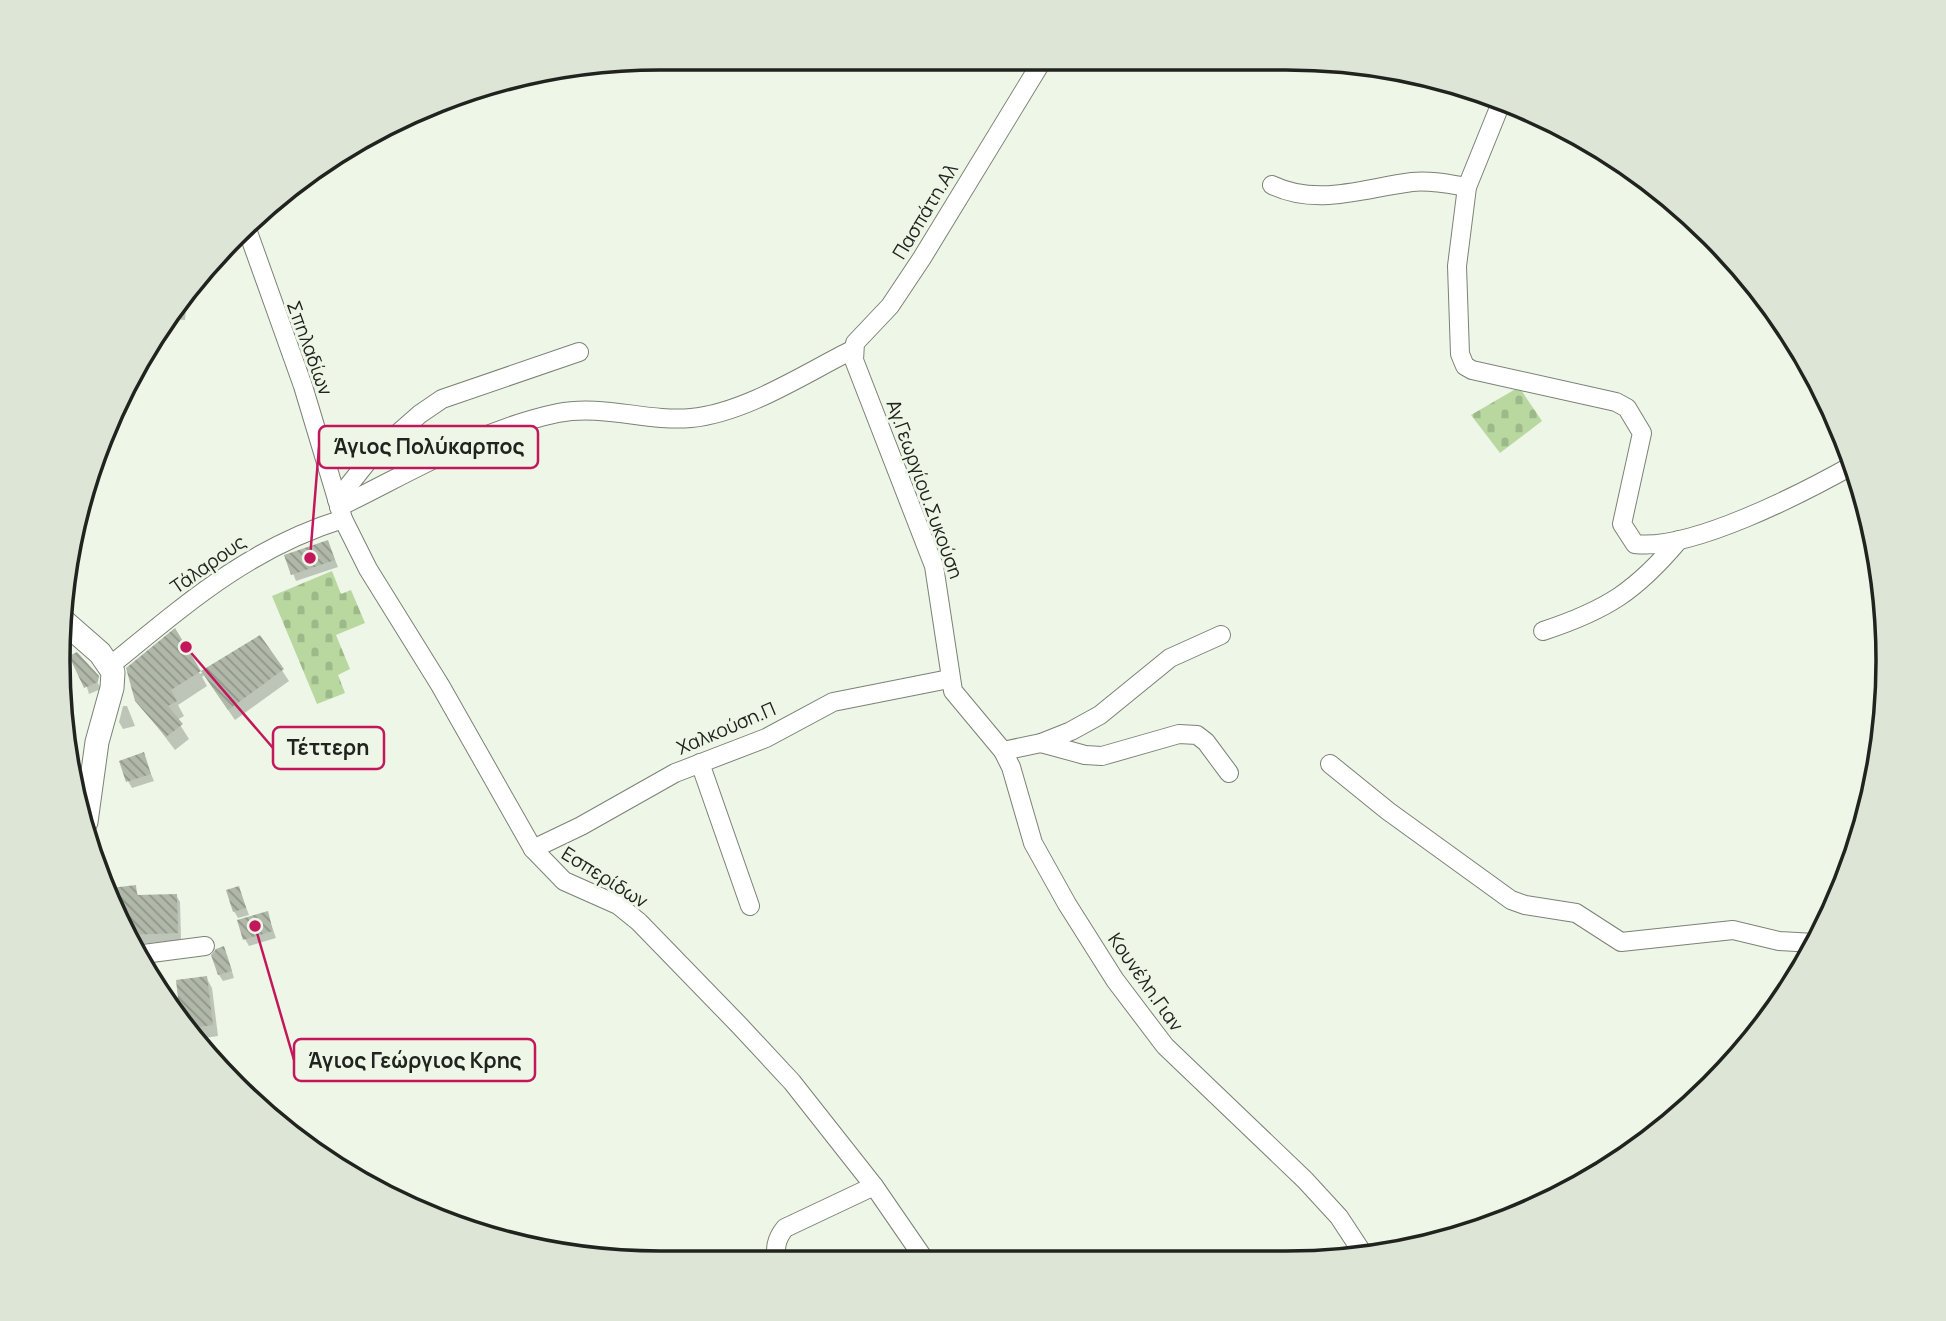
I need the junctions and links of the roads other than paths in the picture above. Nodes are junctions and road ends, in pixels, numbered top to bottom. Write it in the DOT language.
graph roads {
  1 [pos="1037,70"];
  2 [pos="1498,110"];
  3 [pos="1272,185"];
  4 [pos="1467,187"];
  5 [pos="249,237"];
  6 [pos="852,350"];
  7 [pos="579,352"];
  8 [pos="1844,469"];
  9 [pos="340,509"];
  10 [pos="1679,540"];
  11 [pos="71,631"];
  12 [pos="1543,631"];
  13 [pos="1221,635"];
  14 [pos="111,665"];
  15 [pos="949,679"];
  16 [pos="981,725"];
  17 [pos="1041,743"];
  18 [pos="1003,751"];
  19 [pos="700,763"];
  20 [pos="1330,764"];
  21 [pos="1229,773"];
  22 [pos="88,806"];
  23 [pos="533,849"];
  24 [pos="750,906"];
  25 [pos="1804,942"];
  26 [pos="205,946"];
  27 [pos="147,953"];
  28 [pos="874,1186"];
  29 [pos="1358,1246"];
  30 [pos="775,1251"];
  31 [pos="919,1251"];
  1 -- 6 [label="street, Πασπάτη.Αλ"];
  2 -- 4 [label="street"];
  3 -- 4 [label="street"];
  4 -- 10 [label="street"];
  5 -- 9 [label="street, Σπηλαδίων"];
  6 -- 9 [label="street, Τάλαρους"];
  6 -- 15 [label="street, Αγ.Γεωργίου.Συκούση"];
  7 -- 9 [label="street"];
  8 -- 10 [label="street"];
  9 -- 14 [label="street, Τάλαρους"];
  9 -- 23 [label="street, Εσπερίδων"];
  10 -- 12 [label="street"];
  11 -- 14 [label="main road"];
  13 -- 17 [label="street"];
  14 -- 22 [label="main road"];
  15 -- 16 [label="street, Αγ.Γεωργίου.Συκούση"];
  15 -- 19 [label="street, Χαλκούση.Π"];
  16 -- 18 [label="street, Κουνέλη.Γιαν"];
  17 -- 18 [label="street"];
  17 -- 21 [label="street"];
  18 -- 29 [label="street, Κουνέλη.Γιαν"];
  19 -- 23 [label="street, Χαλκούση.Π"];
  19 -- 24 [label="street"];
  20 -- 25 [label="street"];
  23 -- 28 [label="street, Εσπερίδων"];
  26 -- 27 [label="street"];
  28 -- 30 [label="street"];
  28 -- 31 [label="street, Εσπερίδων"];
}
